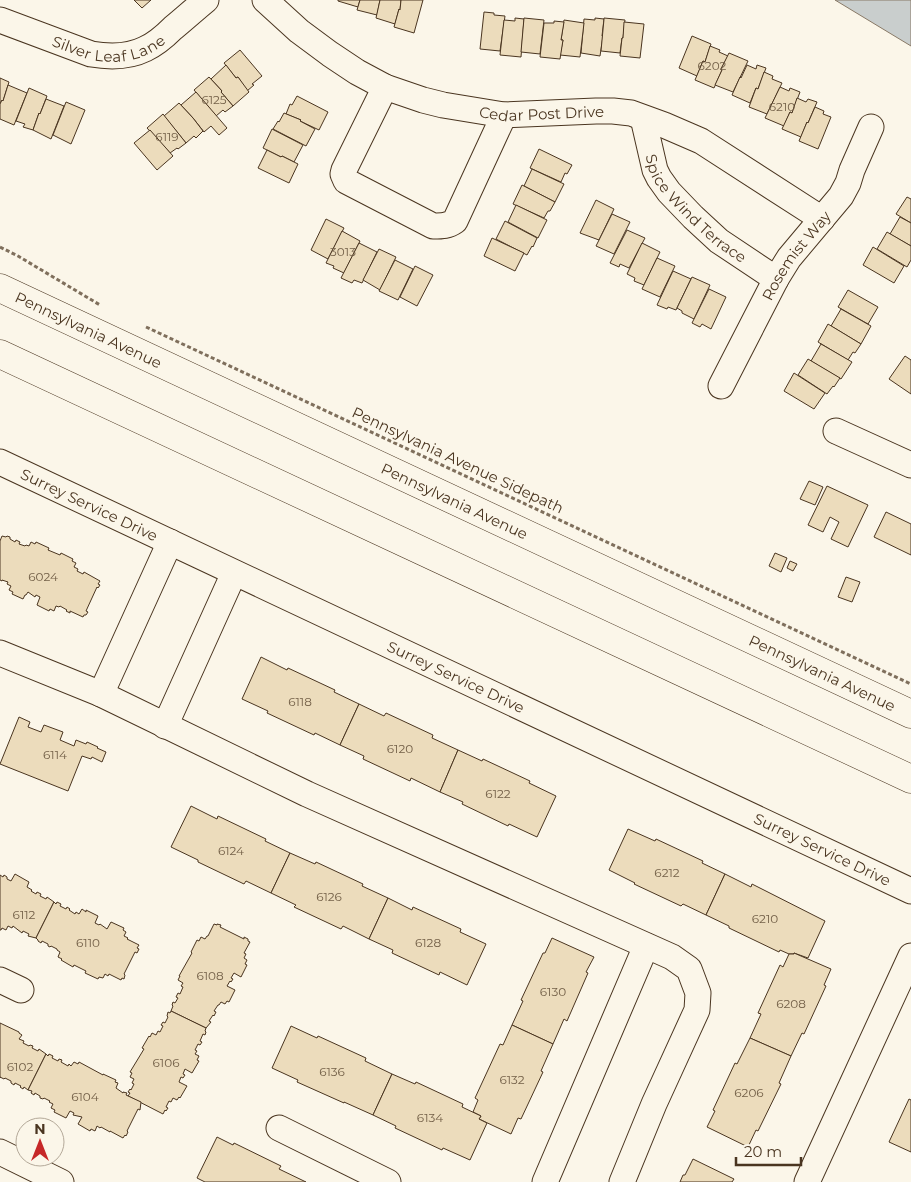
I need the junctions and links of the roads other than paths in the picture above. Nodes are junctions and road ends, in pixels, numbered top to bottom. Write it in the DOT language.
graph roads {
  1 [pos="206,0"];
  2 [pos="265,0"];
  3 [pos="0,20"];
  4 [pos="385,86"];
  5 [pos="504,115"];
  6 [pos="643,118"];
  7 [pos="871,127"];
  8 [pos="822,220"];
  9 [pos="776,279"];
  10 [pos="0,288"];
  11 [pos="0,354"];
  12 [pos="721,386"];
  13 [pos="836,430"];
  14 [pos="0,462"];
  15 [pos="911,465"];
  16 [pos="170,542"];
  17 [pos="234,573"];
  18 [pos="0,653"];
  19 [pos="101,694"];
  20 [pos="911,714"];
  21 [pos="166,726"];
  22 [pos="911,779"];
  23 [pos="911,891"];
  24 [pos="646,946"];
  25 [pos="911,956"];
  26 [pos="279,1128"];
  27 [pos="0,1152"];
  28 [pos="60,1182"];
  29 [pos="388,1182"];
  30 [pos="545,1182"];
  31 [pos="622,1182"];
  32 [pos="807,1182"];
  1 -- 3 [label="street, Silver Leaf Lane"];
  2 -- 4 [label="street, Cedar Post Drive"];
  4 -- 5 [label="street, Cedar Post Drive"];
  4 -- 5 [label="street"];
  5 -- 6 [label="street, Cedar Post Drive"];
  6 -- 8 [label="street, Cedar Post Drive"];
  6 -- 9 [label="street, Spice Wind Terrace"];
  7 -- 8 [label="street, Rosemist Way"];
  8 -- 9 [label="street, Rosemist Way"];
  9 -- 12 [label="street, Rosemist Way"];
  10 -- 20 [label="highway, Pennsylvania Avenue"];
  11 -- 22 [label="highway"];
  13 -- 15 [label="street"];
  14 -- 16 [label="street, Surrey Service Drive"];
  16 -- 17 [label="street, Surrey Service Drive"];
  16 -- 19 [label="street"];
  17 -- 21 [label="street"];
  17 -- 23 [label="street, Surrey Service Drive"];
  18 -- 19 [label="street"];
  19 -- 21 [label="street"];
  21 -- 24 [label="street"];
  24 -- 30 [label="street"];
  24 -- 31 [label="street"];
  25 -- 32 [label="street"];
  26 -- 29 [label="street"];
  27 -- 28 [label="street"];
}
